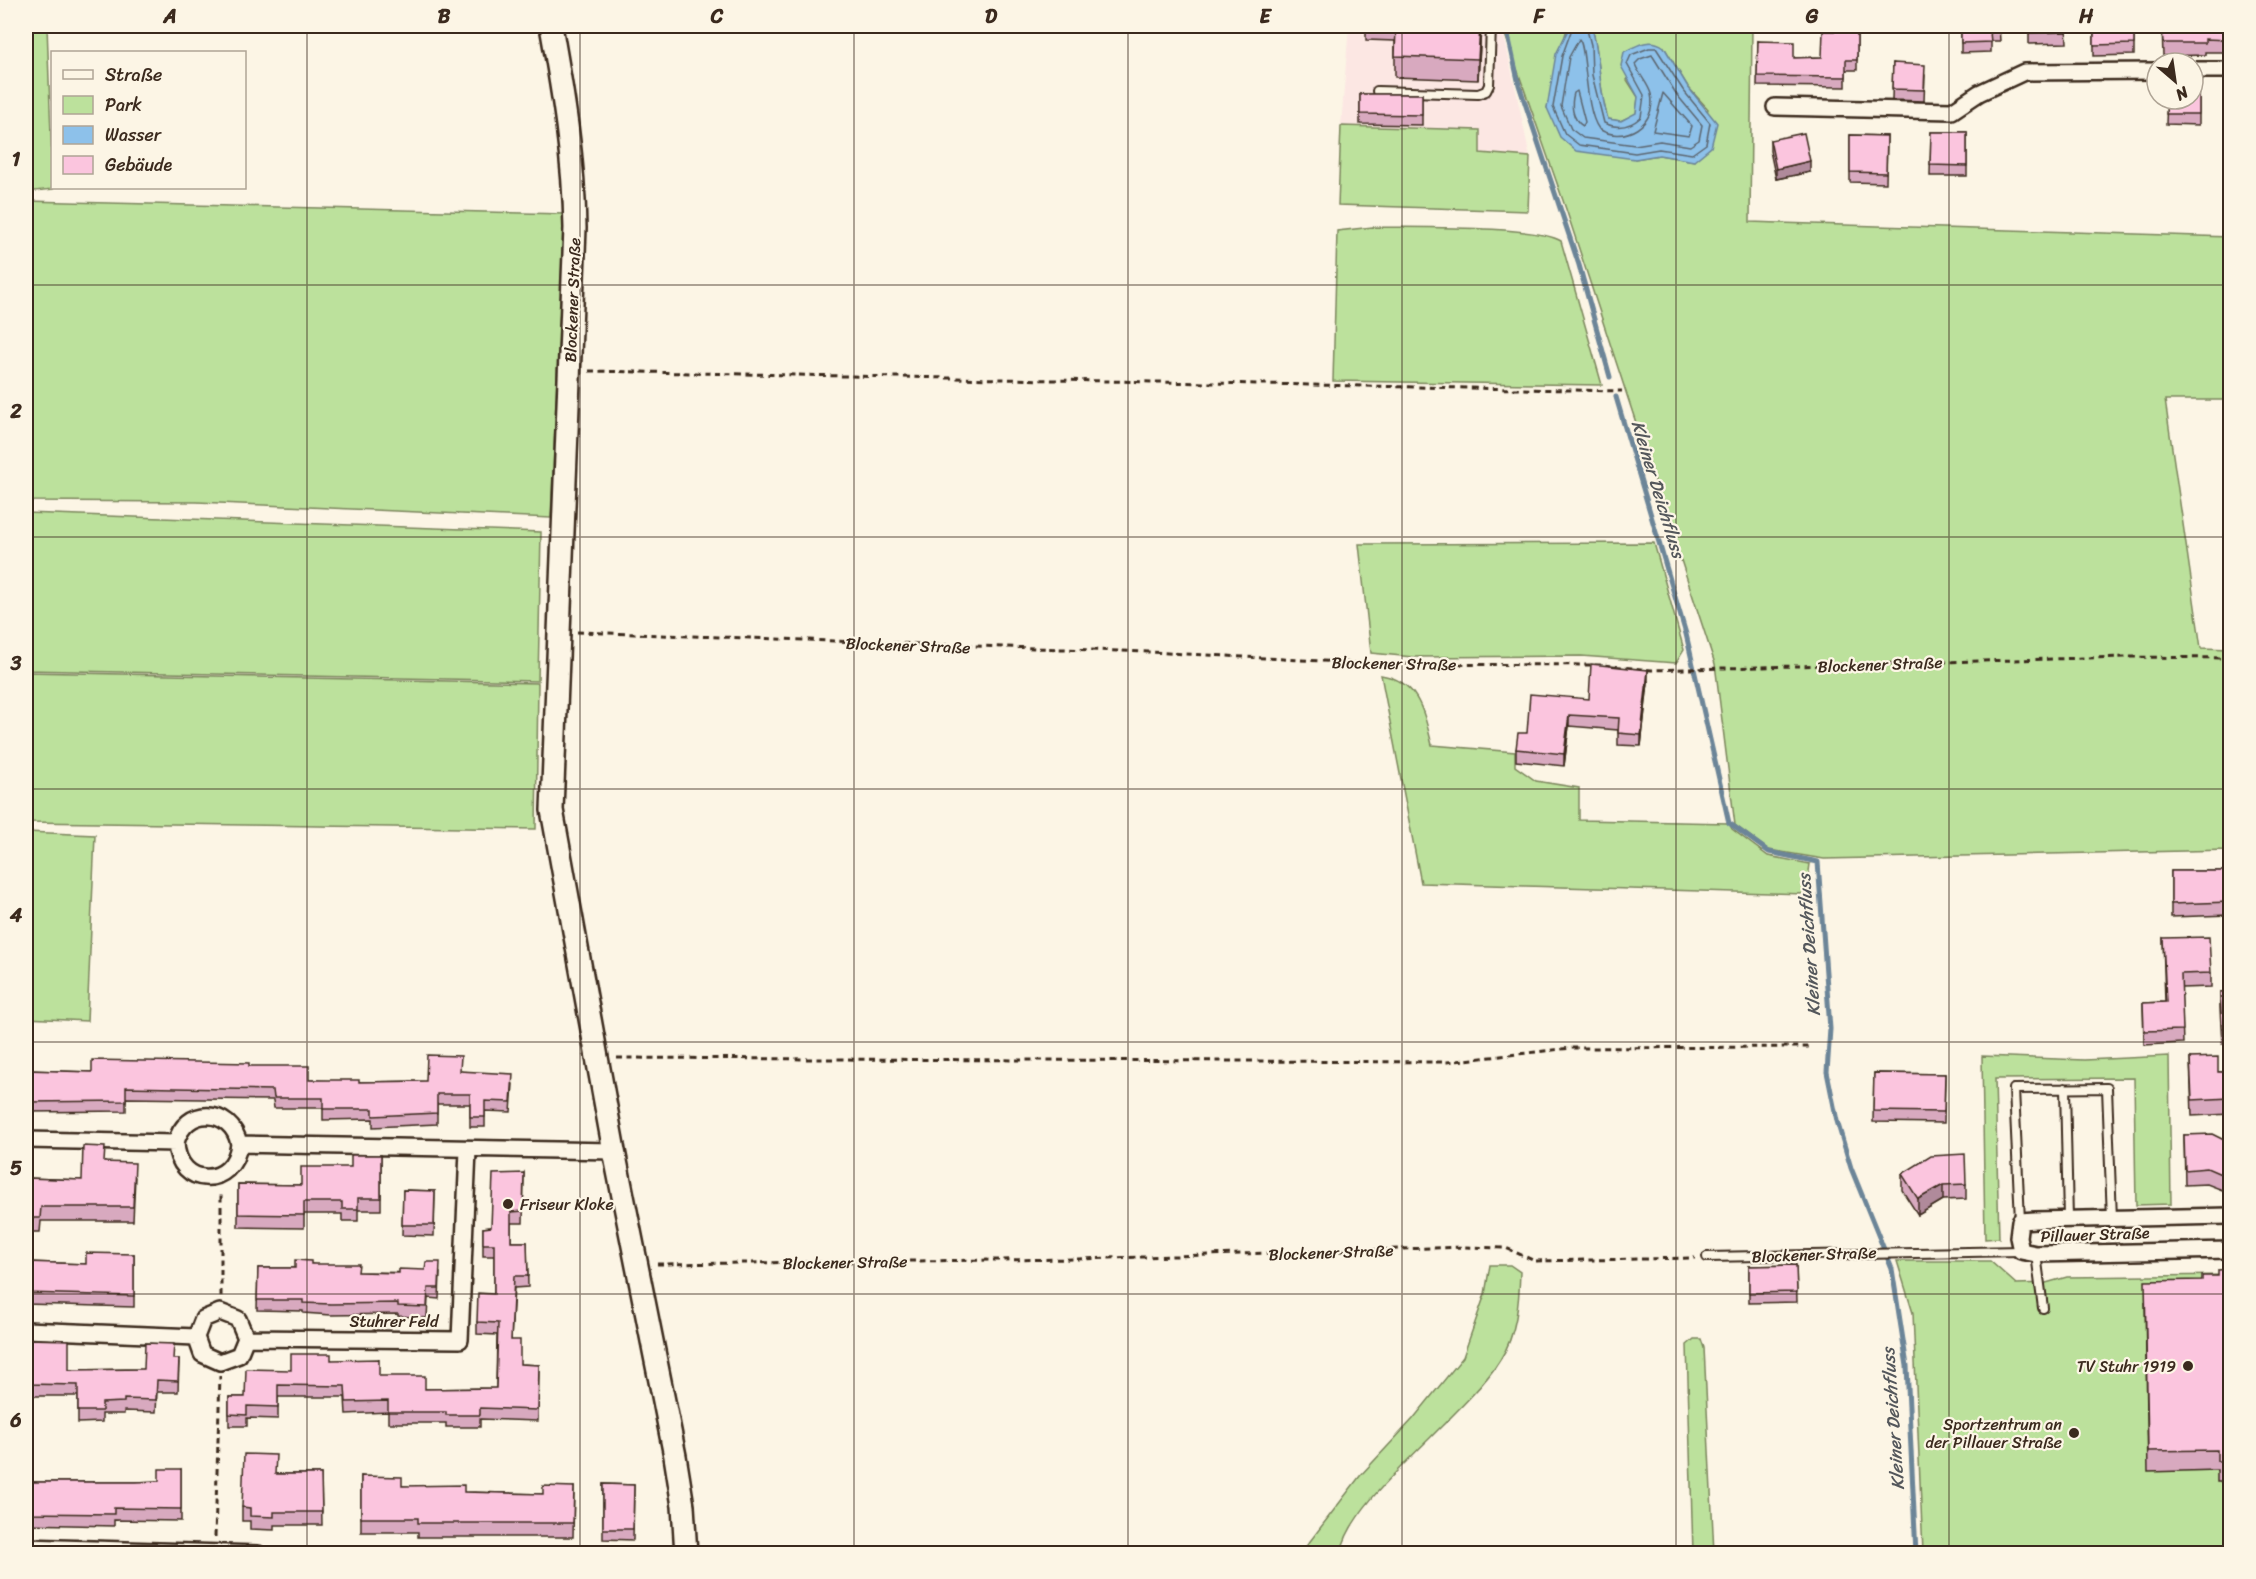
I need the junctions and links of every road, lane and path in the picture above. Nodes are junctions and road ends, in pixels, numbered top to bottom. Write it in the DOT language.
graph roads {
  1 [pos="551,26"];
  2 [pos="560,26"];
  3 [pos="1491,26"];
  4 [pos="2205,70"];
  5 [pos="2230,70"];
  6 [pos="2145,71"];
  7 [pos="1377,91"];
  8 [pos="1775,107"];
  9 [pos="566,113"];
  10 [pos="570,371"];
  11 [pos="1622,391"];
  12 [pos="558,631"];
  13 [pos="2230,658"];
  14 [pos="1809,1047"];
  15 [pos="597,1060"];
  16 [pos="2065,1088"];
  17 [pos="26,1140"];
  18 [pos="176,1143"];
  19 [pos="239,1144"];
  20 [pos="468,1150"];
  21 [pos="614,1151"];
  22 [pos="221,1174"];
  23 [pos="2230,1216"];
  24 [pos="2068,1219"];
  25 [pos="2112,1219"];
  26 [pos="2020,1221"];
  27 [pos="2230,1250"];
  28 [pos="2028,1252"];
  29 [pos="1707,1257"];
  30 [pos="638,1264"];
  31 [pos="2043,1308"];
  32 [pos="220,1312"];
  33 [pos="26,1330"];
  34 [pos="196,1337"];
  35 [pos="246,1338"];
  36 [pos="220,1362"];
  37 [pos="26,1547"];
  38 [pos="214,1552"];
  39 [pos="258,1554"];
  40 [pos="686,1554"];
  1 -- 9 [label="street, Blockener Straße"];
  2 -- 9 [label="street, Blockener Straße"];
  3 -- 7 [label="lane"];
  4 -- 5 [label="street"];
  6 -- 8 [label="street"];
  9 -- 10 [label="street, Blockener Straße"];
  10 -- 11 [label="path"];
  10 -- 12 [label="street, Blockener Straße"];
  12 -- 13 [label="path, Blockener Straße"];
  12 -- 15 [label="street, Blockener Straße"];
  14 -- 15 [label="path"];
  15 -- 21 [label="street, Blockener Straße"];
  16 -- 24 [label="lane"];
  16 -- 25 [label="lane"];
  16 -- 26 [label="lane"];
  17 -- 18 [label="street"];
  18 -- 19 [label="street"];
  18 -- 22 [label="street"];
  19 -- 20 [label="street"];
  19 -- 22 [label="street"];
  20 -- 21 [label="street"];
  20 -- 35 [label="street, Stuhrer Feld"];
  21 -- 30 [label="street, Blockener Straße"];
  22 -- 32 [label="path"];
  23 -- 25 [label="street, Pillauer Straße"];
  24 -- 25 [label="street, Pillauer Straße"];
  24 -- 26 [label="street, Pillauer Straße"];
  26 -- 28 [label="street, Pillauer Straße"];
  27 -- 28 [label="street, Pillauer Straße"];
  28 -- 29 [label="lane, Blockener Straße"];
  28 -- 31 [label="lane"];
  29 -- 30 [label="path, Blockener Straße"];
  30 -- 40 [label="street, Blockener Straße"];
  32 -- 34 [label="street"];
  32 -- 35 [label="street"];
  33 -- 34 [label="street"];
  34 -- 36 [label="street"];
  35 -- 36 [label="street"];
  36 -- 38 [label="path"];
  37 -- 38 [label="street"];
  38 -- 39 [label="street"];
}
